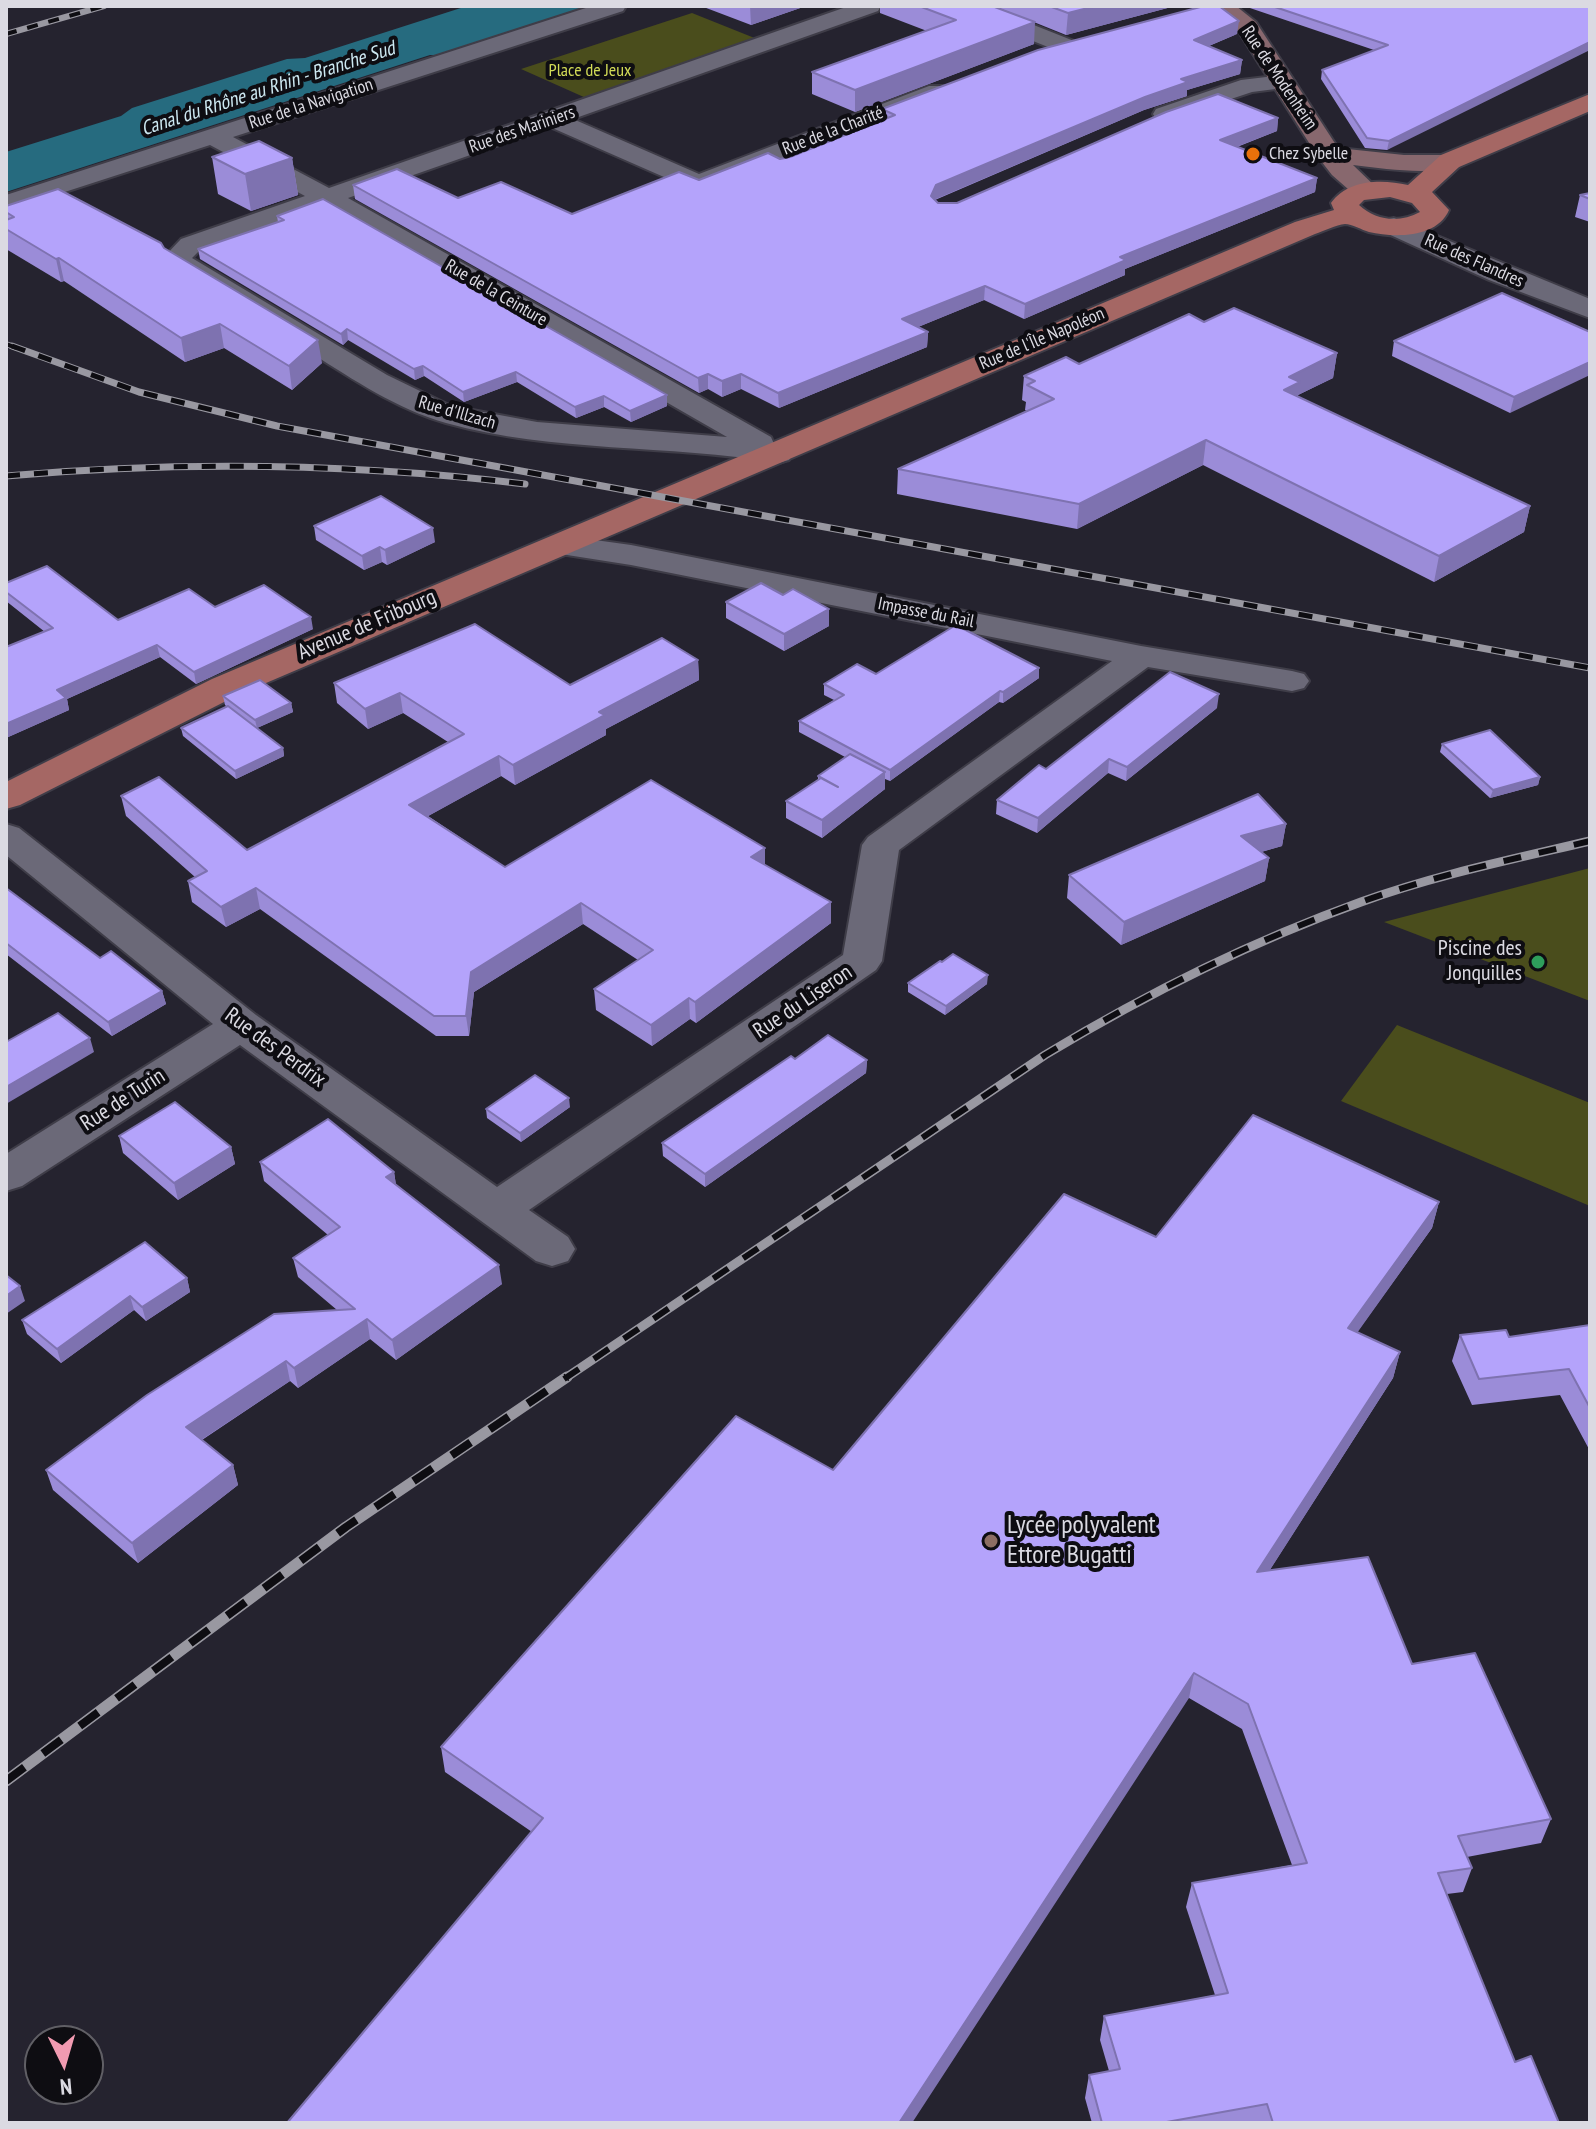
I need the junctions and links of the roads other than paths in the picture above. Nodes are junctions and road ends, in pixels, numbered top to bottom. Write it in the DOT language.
graph roads {
  1 [pos="615,6"];
  2 [pos="870,6"];
  3 [pos="966,6"];
  4 [pos="1211,7"];
  5 [pos="1094,38"];
  6 [pos="1066,46"];
  7 [pos="1028,55"];
  8 [pos="1283,82"];
  9 [pos="955,84"];
  10 [pos="1590,102"];
  11 [pos="553,119"];
  12 [pos="1140,124"];
  13 [pos="212,136"];
  14 [pos="1331,155"];
  15 [pos="1450,161"];
  16 [pos="1414,194"];
  17 [pos="327,197"];
  18 [pos="1358,202"];
  19 [pos="6,203"];
  20 [pos="1432,217"];
  21 [pos="1394,226"];
  22 [pos="178,256"];
  23 [pos="1554,294"];
  24 [pos="1590,309"];
  25 [pos="778,454"];
  26 [pos="737,471"];
  27 [pos="559,545"];
  28 [pos="1141,656"];
  29 [pos="1292,681"];
  30 [pos="6,797"];
  31 [pos="6,836"];
  32 [pos="241,1025"];
  33 [pos="6,1175"];
  34 [pos="499,1208"];
  35 [pos="552,1249"];
  1 -- 13 [label="street, Rue de la Navigation"];
  2 -- 11 [label="street, Rue des Mariniers"];
  3 -- 6 [label="street"];
  4 -- 8 [label="main road, Rue de Modenheim"];
  5 -- 6 [label="street"];
  6 -- 7 [label="street"];
  8 -- 12 [label="street"];
  8 -- 14 [label="main road, Rue de Modenheim"];
  9 -- 11 [label="street, Rue de la Charité"];
  10 -- 15 [label="main road"];
  11 -- 17 [label="street, Rue des Mariniers"];
  13 -- 17 [label="street, Rue de la Ceinture"];
  13 -- 19 [label="street, Rue de la Navigation"];
  14 -- 15 [label="main road, Rue de Modenheim"];
  14 -- 18 [label="main road, Rue de Modenheim"];
  15 -- 16 [label="main road"];
  16 -- 18 [label="main road"];
  16 -- 20 [label="main road"];
  17 -- 22 [label="street, Rue des Mariniers"];
  17 -- 25 [label="street, Rue de la Ceinture"];
  18 -- 21 [label="main road"];
  18 -- 25 [label="main road, Rue de l'Île Napoléon"];
  20 -- 21 [label="main road"];
  20 -- 23 [label="street, Rue des Flandres"];
  21 -- 23 [label="street, Rue des Flandres"];
  22 -- 25 [label="street, Rue d'Illzach"];
  23 -- 24 [label="street, Rue des Flandres"];
  25 -- 26 [label="main road, Rue de l'Île Napoléon"];
  26 -- 27 [label="main road, Avenue de Fribourg"];
  27 -- 28 [label="street, Impasse du Rail"];
  27 -- 30 [label="main road, Avenue de Fribourg"];
  28 -- 29 [label="street, Impasse du Rail"];
  28 -- 34 [label="street, Rue du Liseron"];
  31 -- 32 [label="street, Rue des Perdrix"];
  32 -- 33 [label="street, Rue de Turin"];
  32 -- 34 [label="street, Rue des Perdrix"];
  34 -- 35 [label="street, Rue des Perdrix"];
}
